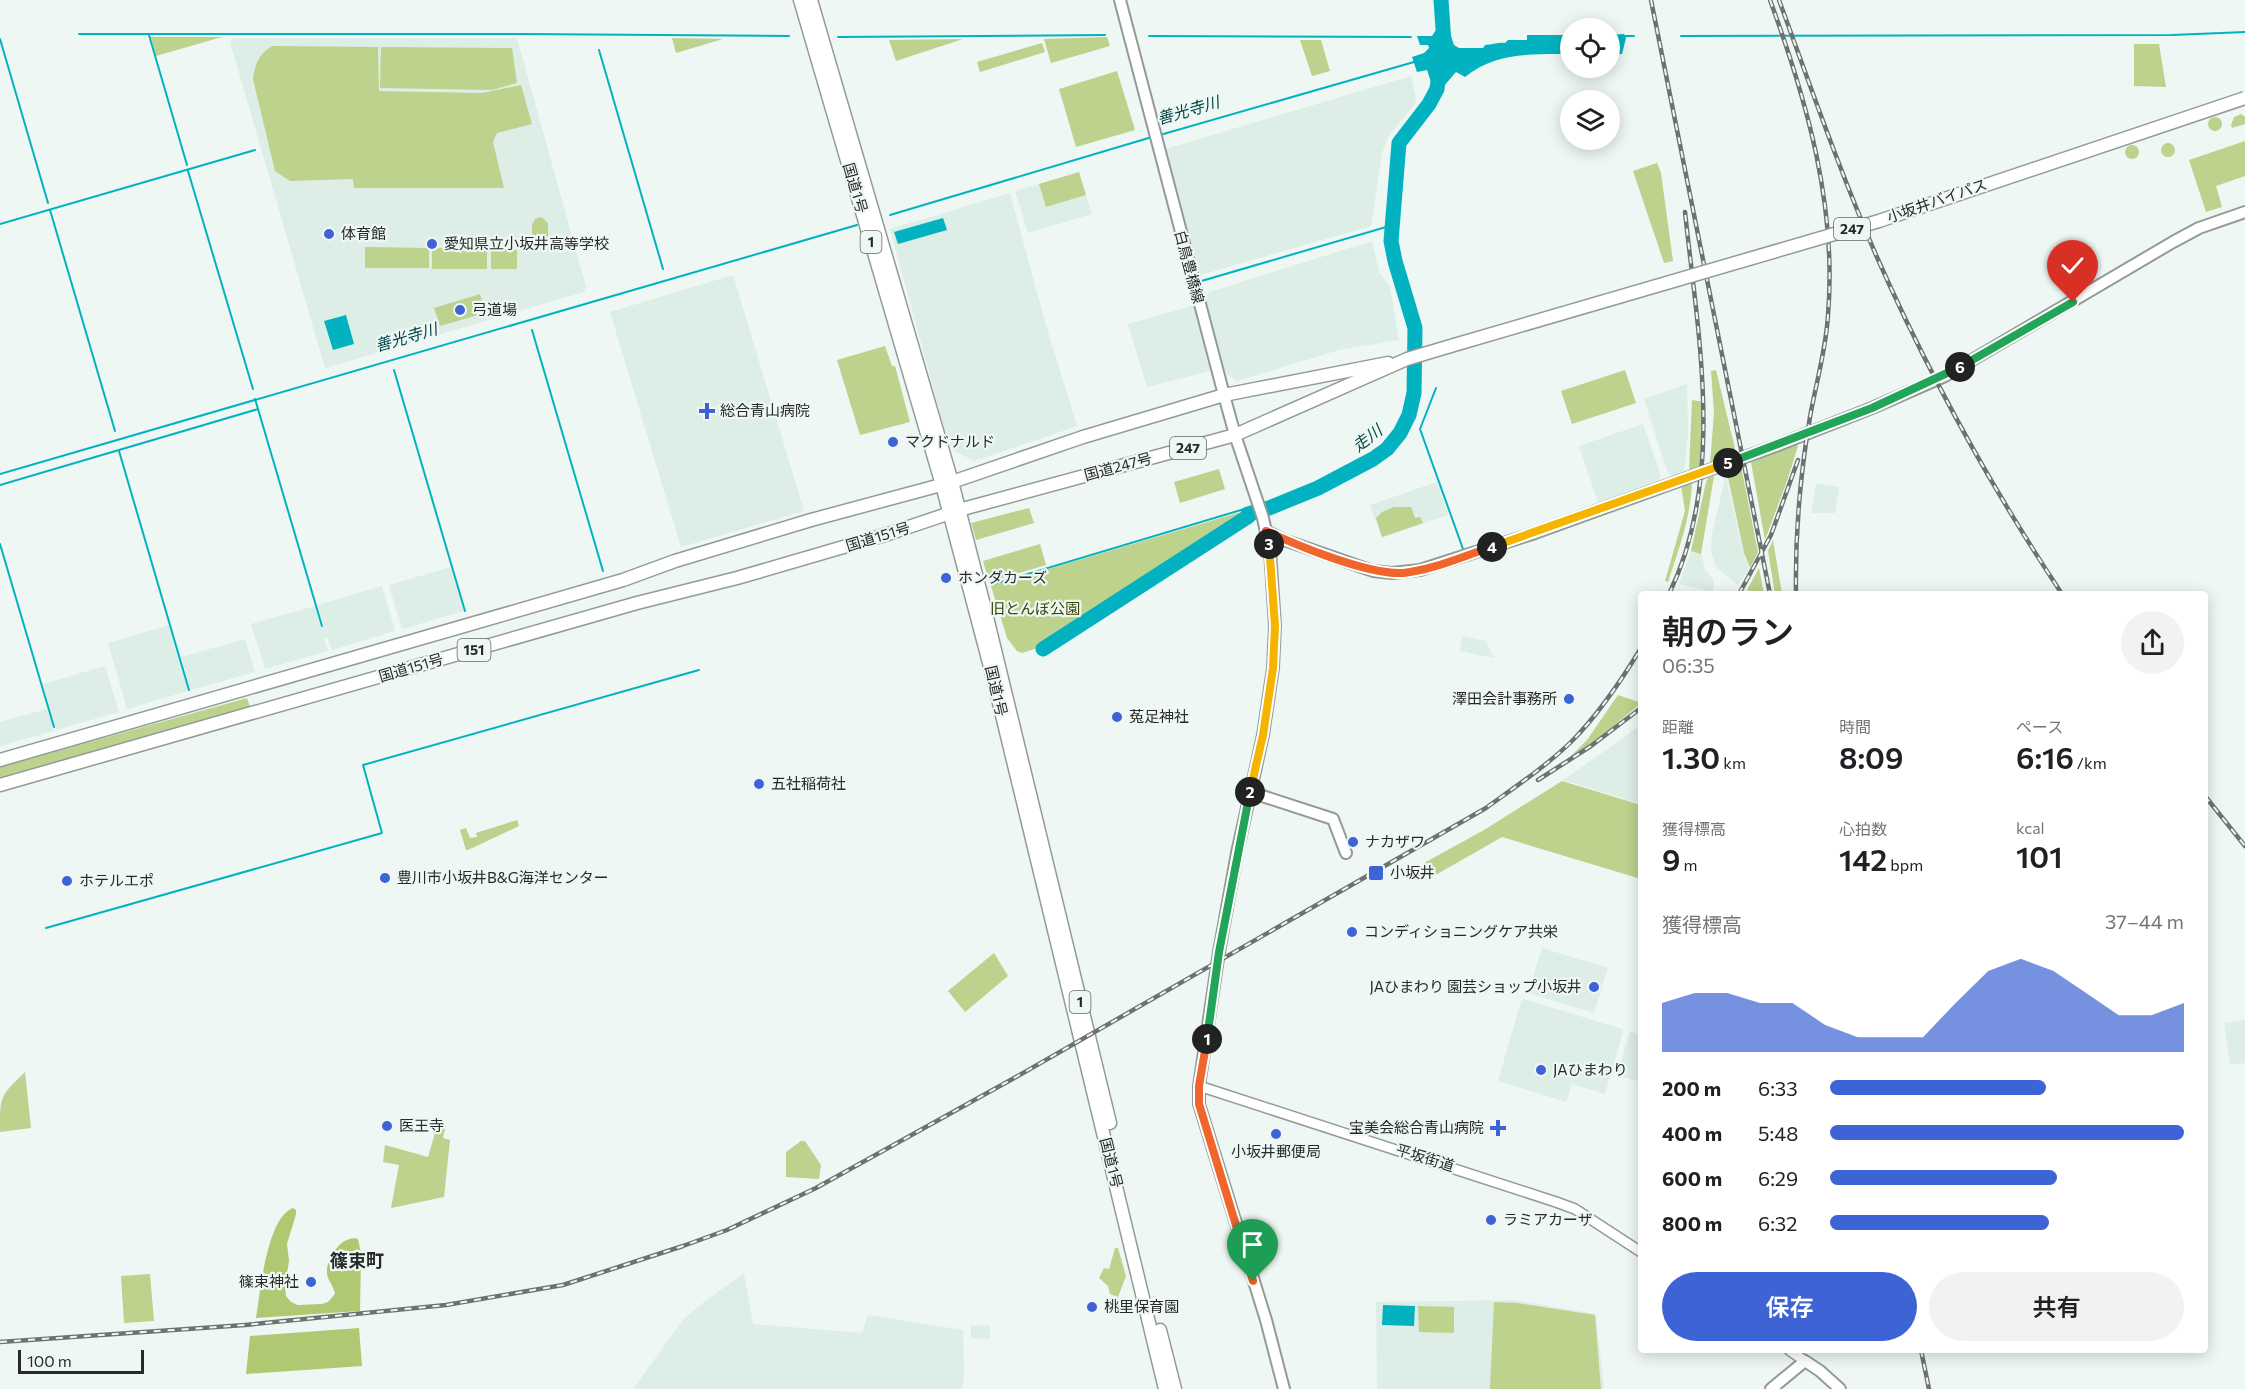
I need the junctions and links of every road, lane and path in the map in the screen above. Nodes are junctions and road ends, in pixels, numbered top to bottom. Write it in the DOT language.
graph roads {
  1 [pos="800,0"];
  2 [pos="811,0"];
  3 [pos="1120,1"];
  4 [pos="2245,98"];
  5 [pos="2245,212"];
  6 [pos="1454,345"];
  7 [pos="1407,359"];
  8 [pos="1224,395"];
  9 [pos="1235,435"];
  10 [pos="947,484"];
  11 [pos="954,512"];
  12 [pos="1266,531"];
  13 [pos="0,760"];
  14 [pos="0,785"];
  15 [pos="1250,792"];
  16 [pos="1346,854"];
  17 [pos="1199,1086"];
  18 [pos="1638,1250"];
  19 [pos="1793,1353"];
  20 [pos="1804,1361"];
  21 [pos="1165,1389"];
  22 [pos="1175,1389"];
  23 [pos="1284,1389"];
  24 [pos="1771,1389"];
  25 [pos="1840,1389"];
  1 -- 10 [label="highway, 国道1号 / 1"];
  2 -- 10 [label="highway, 国道1号 / 1"];
  3 -- 8 [label="main road, 白鳥豊橋線"];
  4 -- 6 [label="highway, 小坂井バイパス / 247, bridge"];
  5 -- 12 [label="main road"];
  6 -- 7 [label="highway, 国道247号 / 247"];
  7 -- 8 [label="highway, 国道247号 / 247"];
  7 -- 9 [label="highway, 国道247号 / 247"];
  8 -- 9 [label="main road, 白鳥豊橋線"];
  8 -- 10 [label="highway, 国道247号 / 247"];
  9 -- 11 [label="highway, 国道247号 / 247"];
  9 -- 12 [label="main road, 白鳥豊橋線"];
  10 -- 11 [label="highway, 国道1号 / 1"];
  10 -- 13 [label="highway, 国道151号 / 151"];
  11 -- 14 [label="highway, 国道151号 / 151"];
  11 -- 21 [label="highway, 国道1号 / 1"];
  11 -- 22 [label="highway, 国道1号 / 1"];
  12 -- 15 [label="main road, 白鳥豊橋線"];
  15 -- 16 [label="main road"];
  15 -- 17 [label="main road"];
  17 -- 18 [label="street, 平坂街道"];
  17 -- 23 [label="main road"];
  19 -- 20 [label="street"];
  20 -- 24 [label="main road"];
  20 -- 25 [label="main road"];
}
